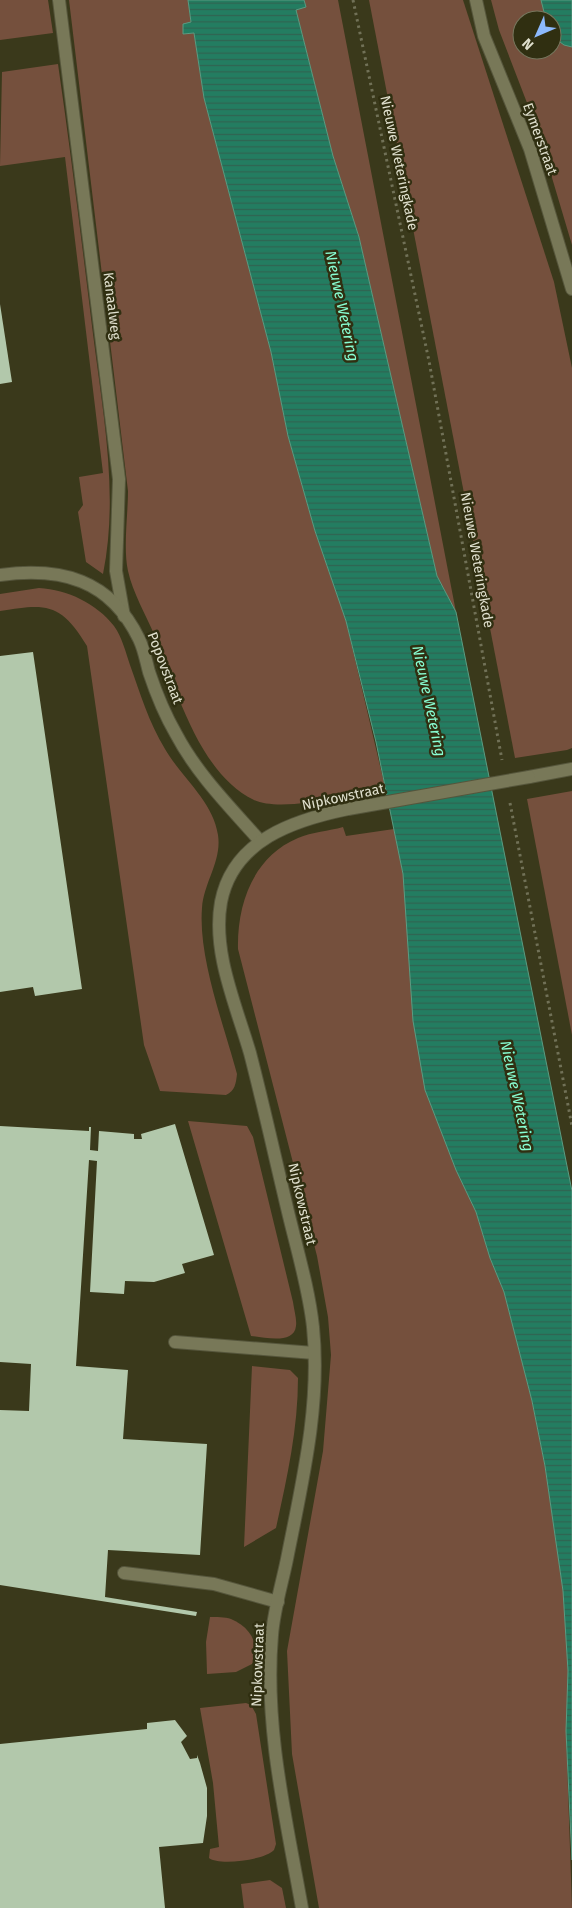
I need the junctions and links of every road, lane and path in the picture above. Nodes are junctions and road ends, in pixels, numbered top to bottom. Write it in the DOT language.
graph roads {
  1 [pos="59,0"];
  2 [pos="353,0"];
  3 [pos="476,0"];
  4 [pos="572,289"];
  5 [pos="0,575"];
  6 [pos="124,616"];
  7 [pos="503,763"];
  8 [pos="572,769"];
  9 [pos="509,802"];
  10 [pos="260,841"];
  11 [pos="572,1126"];
  12 [pos="175,1342"];
  13 [pos="314,1352"];
  14 [pos="124,1573"];
  15 [pos="278,1602"];
  16 [pos="302,1908"];
  1 -- 6 [label="street, Kanaalweg"];
  2 -- 7 [label="path, Nieuwe Weteringkade"];
  3 -- 4 [label="street, Eymerstraat"];
  5 -- 6 [label="street, Popovstraat"];
  6 -- 10 [label="street, Popovstraat"];
  8 -- 10 [label="street, Nipkowstraat, bridge"];
  9 -- 11 [label="path"];
  10 -- 13 [label="street, Nipkowstraat"];
  12 -- 13 [label="street"];
  13 -- 15 [label="street, Nipkowstraat"];
  14 -- 15 [label="street"];
  15 -- 16 [label="street, Nipkowstraat"];
}
